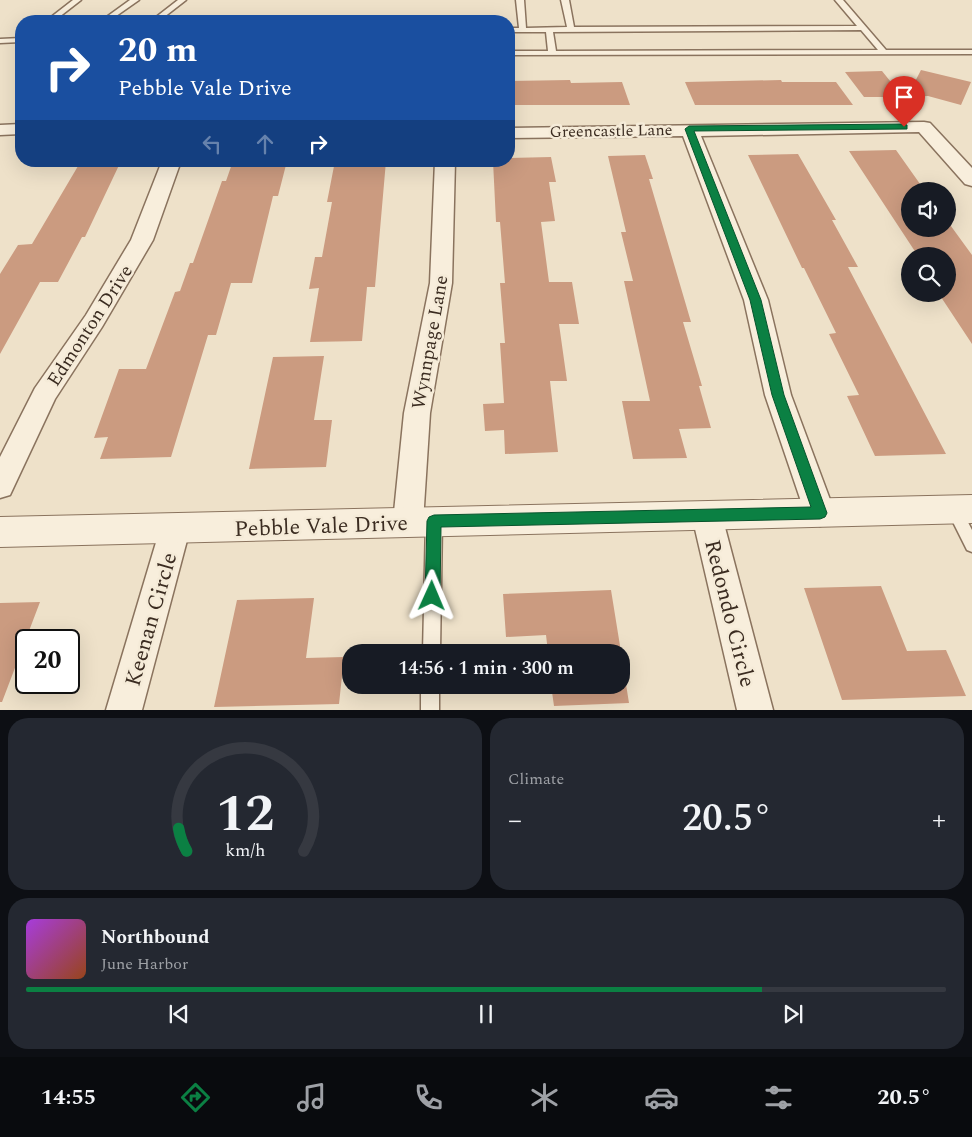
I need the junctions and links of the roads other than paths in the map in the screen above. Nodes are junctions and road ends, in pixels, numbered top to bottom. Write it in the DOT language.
graph roads {
  1 [pos="77,0"];
  2 [pos="136,0"];
  3 [pos="182,0"];
  4 [pos="520,0"];
  5 [pos="566,0"];
  6 [pos="839,0"];
  7 [pos="58,15"];
  8 [pos="115,15"];
  9 [pos="163,15"];
  10 [pos="863,28"];
  11 [pos="572,29"];
  12 [pos="515,30"];
  13 [pos="524,30"];
  14 [pos="548,30"];
  15 [pos="15,40"];
  16 [pos="0,41"];
  17 [pos="884,52"];
  18 [pos="972,52"];
  19 [pos="515,53"];
  20 [pos="552,53"];
  21 [pos="689,129"];
  22 [pos="0,130"];
  23 [pos="15,130"];
  24 [pos="515,132"];
  25 [pos="170,167"];
  26 [pos="445,167"];
  27 [pos="972,180"];
  28 [pos="0,486"];
  29 [pos="963,509"];
  30 [pos="820,513"];
  31 [pos="707,516"];
  32 [pos="421,522"];
  33 [pos="175,529"];
  34 [pos="0,532"];
  35 [pos="972,545"];
  36 [pos="430,644"];
  37 [pos="430,694"];
  38 [pos="124,710"];
  39 [pos="430,710"];
  40 [pos="755,710"];
  1 -- 7 [label="lane"];
  2 -- 8 [label="lane"];
  3 -- 9 [label="lane"];
  4 -- 13 [label="lane"];
  5 -- 11 [label="lane"];
  6 -- 10 [label="lane"];
  10 -- 11 [label="lane"];
  10 -- 17 [label="lane"];
  11 -- 14 [label="lane"];
  12 -- 13 [label="lane"];
  13 -- 14 [label="lane"];
  14 -- 20 [label="lane"];
  15 -- 16 [label="lane"];
  17 -- 18 [label="lane"];
  17 -- 20 [label="lane"];
  19 -- 20 [label="lane"];
  21 -- 24 [label="street, Greencastle Lane"];
  21 -- 27 [label="street, Greencastle Lane"];
  21 -- 30 [label="street"];
  22 -- 23 [label="street"];
  25 -- 28 [label="street, Edmonton Drive"];
  26 -- 32 [label="street, Wynnpage Lane"];
  29 -- 30 [label="street, Pebble Vale Drive"];
  29 -- 35 [label="lane"];
  30 -- 31 [label="street, Pebble Vale Drive"];
  31 -- 32 [label="street, Pebble Vale Drive"];
  31 -- 40 [label="street, Redondo Circle"];
  32 -- 33 [label="street, Pebble Vale Drive"];
  32 -- 36 [label="lane"];
  33 -- 34 [label="street, Pebble Vale Drive"];
  33 -- 38 [label="street, Keenan Circle"];
  37 -- 39 [label="lane"];
}
